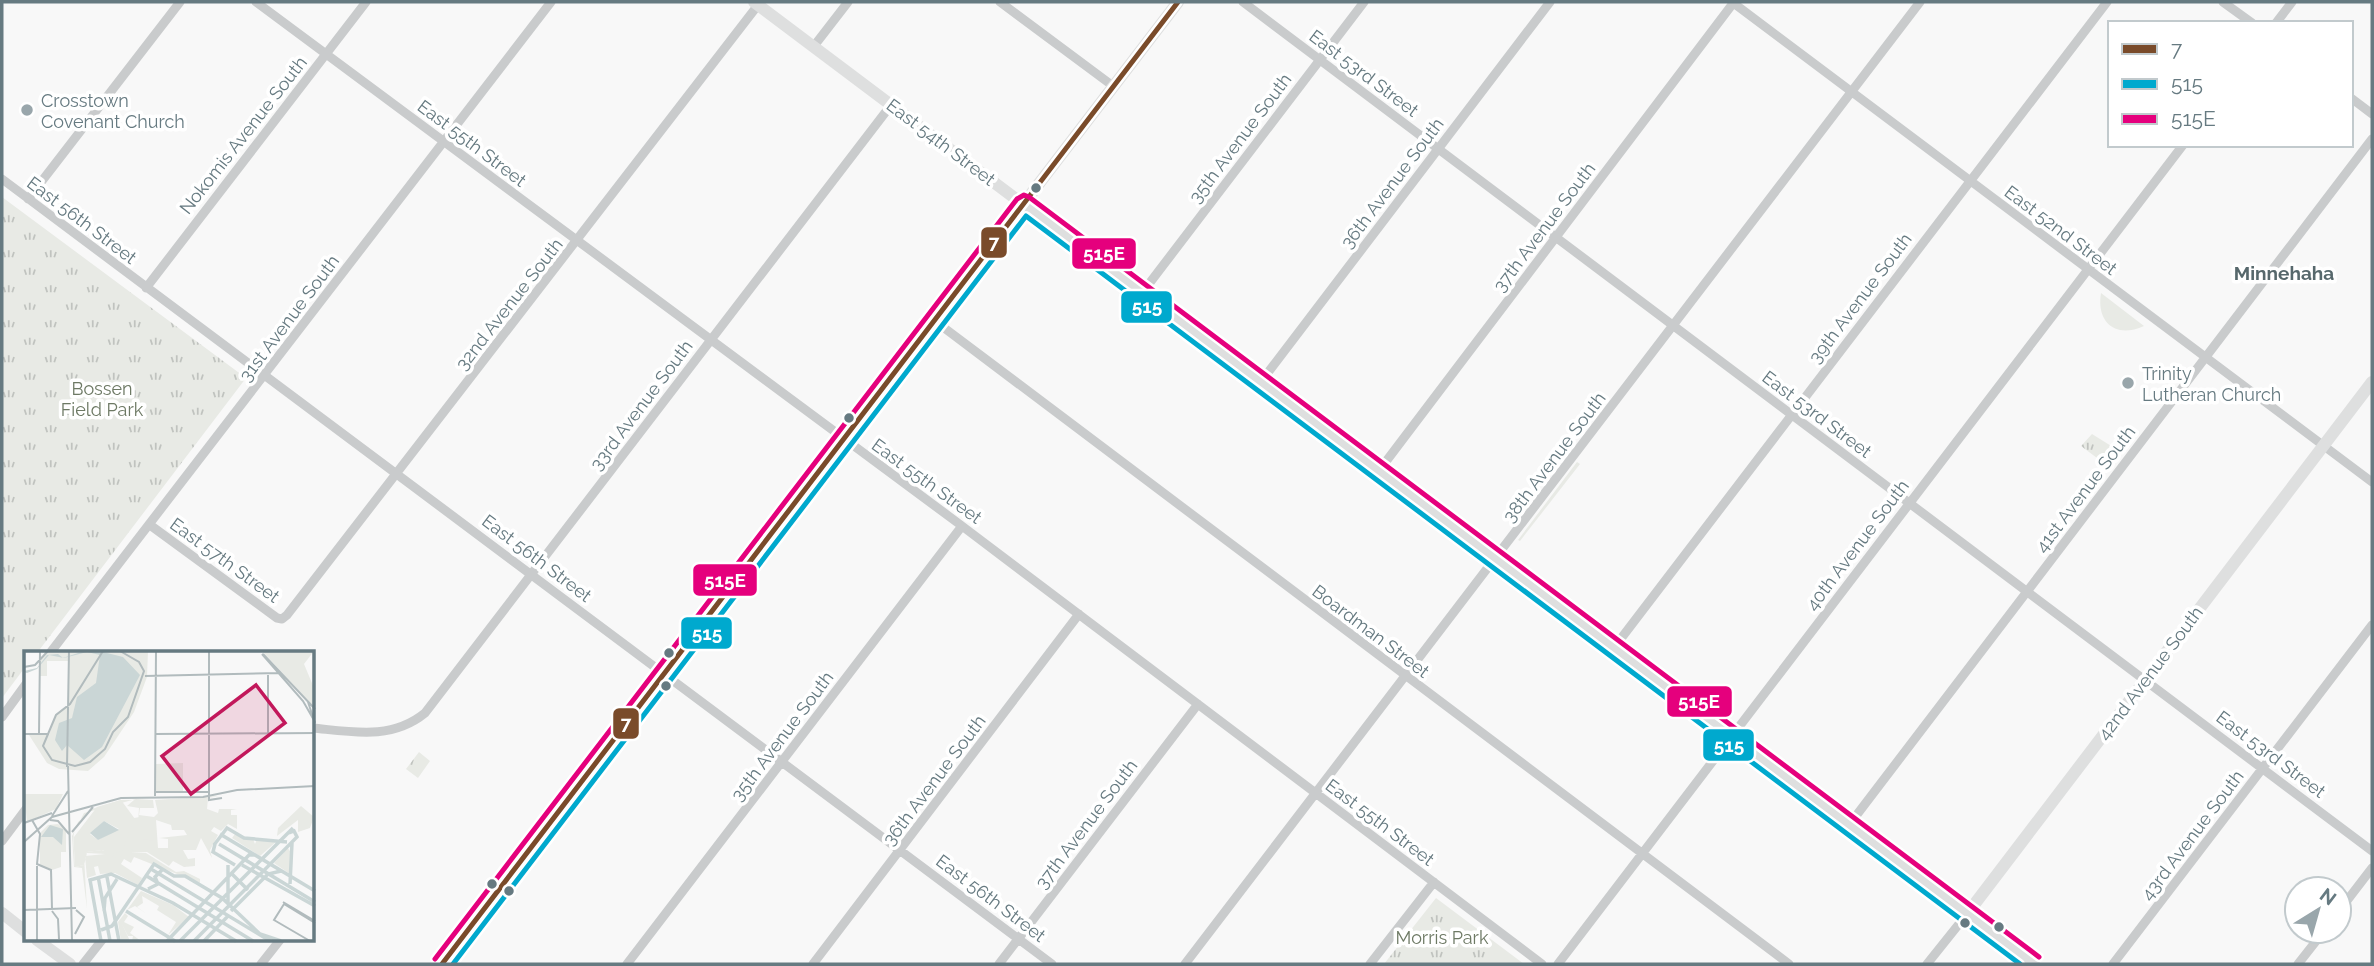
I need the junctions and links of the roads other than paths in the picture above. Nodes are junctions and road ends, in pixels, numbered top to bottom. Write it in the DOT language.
graph roads {
  1 [pos="180,2"];
  2 [pos="256,2"];
  3 [pos="366,2"];
  4 [pos="551,2"];
  5 [pos="848,2"];
  6 [pos="1000,2"];
  7 [pos="1178,2"];
  8 [pos="1243,2"];
  9 [pos="1364,2"];
  10 [pos="1550,2"];
  11 [pos="1733,2"];
  12 [pos="1920,2"];
  13 [pos="2107,2"];
  14 [pos="2223,2"];
  15 [pos="2292,2"];
  16 [pos="756,3"];
  17 [pos="2249,21"];
  18 [pos="2278,21"];
  19 [pos="814,46"];
  20 [pos="326,54"];
  21 [pos="1320,59"];
  22 [pos="1113,86"];
  23 [pos="1852,92"];
  24 [pos="2353,100"];
  25 [pos="891,105"];
  26 [pos="2372,114"];
  27 [pos="2372,139"];
  28 [pos="444,142"];
  29 [pos="2181,147"];
  30 [pos="1438,148"];
  31 [pos="2,179"];
  32 [pos="1969,180"];
  33 [pos="28,199"];
  34 [pos="1024,204"];
  35 [pos="1555,238"];
  36 [pos="577,241"];
  37 [pos="2087,269"];
  38 [pos="146,288"];
  39 [pos="1142,293"];
  40 [pos="935,321"];
  41 [pos="1673,326"];
  42 [pos="710,340"];
  43 [pos="2205,357"];
  44 [pos="264,376"];
  45 [pos="2372,382"];
  46 [pos="1260,383"];
  47 [pos="1791,414"];
  48 [pos="845,439"];
  49 [pos="2324,446"];
  50 [pos="1378,472"];
  51 [pos="398,474"];
  52 [pos="2372,482"];
  53 [pos="1909,503"];
  54 [pos="150,525"];
  55 [pos="962,526"];
  56 [pos="1495,560"];
  57 [pos="531,574"];
  58 [pos="2027,592"];
  59 [pos="1079,614"];
  60 [pos="282,619"];
  61 [pos="2372,625"];
  62 [pos="1613,649"];
  63 [pos="52,651"];
  64 [pos="665,674"];
  65 [pos="1405,677"];
  66 [pos="2145,680"];
  67 [pos="24,687"];
  68 [pos="1198,704"];
  69 [pos="2,717"];
  70 [pos="315,728"];
  71 [pos="1731,737"];
  72 [pos="782,762"];
  73 [pos="2263,768"];
  74 [pos="1315,793"];
  75 [pos="24,812"];
  76 [pos="1849,825"];
  77 [pos="2,841"];
  78 [pos="901,850"];
  79 [pos="2372,851"];
  80 [pos="1641,855"];
  81 [pos="2372,868"];
  82 [pos="1434,882"];
  83 [pos="2353,893"];
  84 [pos="2,913"];
  85 [pos="1966,914"];
  86 [pos="24,930"];
  87 [pos="1018,939"];
  88 [pos="40,942"];
  89 [pos="100,942"];
  90 [pos="278,942"];
  91 [pos="2313,945"];
  92 [pos="70,964"];
  93 [pos="83,964"];
  94 [pos="261,964"];
  95 [pos="442,964"];
  96 [pos="627,964"];
  97 [pos="813,964"];
  98 [pos="999,964"];
  99 [pos="1052,964"];
  100 [pos="1185,964"];
  101 [pos="1370,964"];
  102 [pos="1542,964"];
  103 [pos="1558,964"];
  104 [pos="1789,964"];
  105 [pos="1927,964"];
  106 [pos="2034,964"];
  107 [pos="2113,964"];
  108 [pos="2298,964"];
  1 -- 33 [label="street"];
  2 -- 20 [label="street, East 55th Street"];
  3 -- 20 [label="street, Nokomis Avenue South"];
  4 -- 28 [label="street, 31st Avenue South"];
  5 -- 19 [label="street"];
  6 -- 22 [label="street"];
  7 -- 22 [label="street"];
  8 -- 21 [label="street, East 53rd Street"];
  9 -- 21 [label="street, 35th Avenue South"];
  10 -- 30 [label="street, 36th Avenue South"];
  11 -- 23 [label="street, East 52nd Street"];
  11 -- 35 [label="street, 37th Avenue South"];
  12 -- 23 [label="street, 38th Avenue South"];
  13 -- 32 [label="street, 39th Avenue South"];
  14 -- 17 [label="street"];
  15 -- 18 [label="street"];
  16 -- 19 [label="street, East 54th Street"];
  16 -- 36 [label="street, 32nd Avenue South"];
  19 -- 25 [label="street, East 54th Street"];
  20 -- 28 [label="street, East 55th Street"];
  20 -- 38 [label="street, Nokomis Avenue South"];
  21 -- 30 [label="street, East 53rd Street"];
  21 -- 39 [label="street, 35th Avenue South"];
  22 -- 34 [label="street"];
  23 -- 32 [label="street, East 52nd Street"];
  23 -- 41 [label="street, 38th Avenue South"];
  24 -- 26 [label="street"];
  25 -- 34 [label="street, East 54th Street"];
  25 -- 42 [label="street, 33rd Avenue South"];
  27 -- 43 [label="street, 41st Avenue South"];
  28 -- 36 [label="street, East 55th Street"];
  28 -- 44 [label="street, 31st Avenue South"];
  29 -- 37 [label="street, 40th Avenue South"];
  30 -- 35 [label="street, East 53rd Street"];
  30 -- 46 [label="street, 36th Avenue South"];
  31 -- 33 [label="street, East 56th Street"];
  32 -- 37 [label="street, East 52nd Street"];
  32 -- 47 [label="street, 39th Avenue South"];
  33 -- 38 [label="street, East 56th Street"];
  34 -- 39 [label="street, East 54th Street"];
  34 -- 40 [label="street"];
  35 -- 41 [label="street, East 53rd Street"];
  35 -- 50 [label="street, 37th Avenue South"];
  36 -- 42 [label="street, East 55th Street"];
  36 -- 51 [label="street, 32nd Avenue South"];
  37 -- 43 [label="street, East 52nd Street"];
  37 -- 53 [label="street, 40th Avenue South"];
  38 -- 44 [label="street, East 56th Street"];
  39 -- 46 [label="street, East 54th Street"];
  40 -- 48 [label="street"];
  40 -- 65 [label="street, Boardman Street"];
  41 -- 47 [label="street, East 53rd Street"];
  41 -- 56 [label="street, 38th Avenue South"];
  42 -- 48 [label="street, East 55th Street"];
  42 -- 57 [label="street, 33rd Avenue South"];
  43 -- 49 [label="street, East 52nd Street"];
  43 -- 58 [label="street, 41st Avenue South"];
  44 -- 51 [label="street, East 56th Street"];
  44 -- 54 [label="street, 31st Avenue South"];
  45 -- 49 [label="street, 42nd Avenue South"];
  46 -- 50 [label="street, East 54th Street"];
  47 -- 53 [label="street, East 53rd Street"];
  47 -- 62 [label="street, 39th Avenue South"];
  48 -- 55 [label="street, East 55th Street"];
  48 -- 64 [label="street"];
  49 -- 52 [label="street, East 52nd Street"];
  49 -- 66 [label="street, 42nd Avenue South"];
  50 -- 56 [label="street, East 54th Street"];
  51 -- 57 [label="street, East 56th Street"];
  51 -- 60 [label="street, 32nd Avenue South"];
  53 -- 58 [label="street, East 53rd Street"];
  53 -- 71 [label="street, 40th Avenue South"];
  54 -- 60 [label="street, East 57th Street"];
  54 -- 63 [label="street, 31st Avenue South"];
  55 -- 59 [label="street, East 55th Street"];
  55 -- 72 [label="street, 35th Avenue South"];
  56 -- 62 [label="street, East 54th Street"];
  56 -- 65 [label="street, 38th Avenue South"];
  57 -- 64 [label="street, East 56th Street"];
  57 -- 70 [label="street, 33rd Avenue South"];
  58 -- 66 [label="street, East 53rd Street"];
  58 -- 76 [label="street, 41st Avenue South"];
  59 -- 68 [label="street, East 55th Street"];
  59 -- 78 [label="street, 36th Avenue South"];
  61 -- 73 [label="street, 43rd Avenue South"];
  62 -- 71 [label="street, East 54th Street"];
  64 -- 72 [label="street, East 56th Street"];
  64 -- 95 [label="street"];
  65 -- 74 [label="street, 38th Avenue South"];
  65 -- 80 [label="street, Boardman Street"];
  66 -- 73 [label="street, East 53rd Street"];
  66 -- 85 [label="street, 42nd Avenue South"];
  67 -- 69 [label="street"];
  68 -- 74 [label="street, East 55th Street"];
  68 -- 87 [label="street, 37th Avenue South"];
  71 -- 76 [label="street, East 54th Street"];
  71 -- 80 [label="street, 40th Avenue South"];
  72 -- 78 [label="street, East 56th Street"];
  72 -- 96 [label="street, 35th Avenue South"];
  73 -- 79 [label="street, East 53rd Street"];
  73 -- 107 [label="street, 43rd Avenue South"];
  74 -- 82 [label="street, East 55th Street"];
  74 -- 100 [label="street, 38th Avenue South"];
  75 -- 77 [label="street"];
  76 -- 85 [label="street, East 54th Street"];
  78 -- 87 [label="street, East 56th Street"];
  78 -- 97 [label="street, 36th Avenue South"];
  80 -- 103 [label="street, 40th Avenue South"];
  80 -- 104 [label="street, Boardman Street"];
  81 -- 83 [label="street"];
  82 -- 101 [label="street"];
  82 -- 102 [label="street, East 55th Street"];
  84 -- 86 [label="street"];
  85 -- 105 [label="street, 42nd Avenue South"];
  85 -- 106 [label="street, East 54th Street"];
  87 -- 98 [label="street, 37th Avenue South"];
  87 -- 99 [label="street, East 56th Street"];
  88 -- 92 [label="street"];
  89 -- 93 [label="street"];
  90 -- 94 [label="street"];
  91 -- 108 [label="street"];
}
